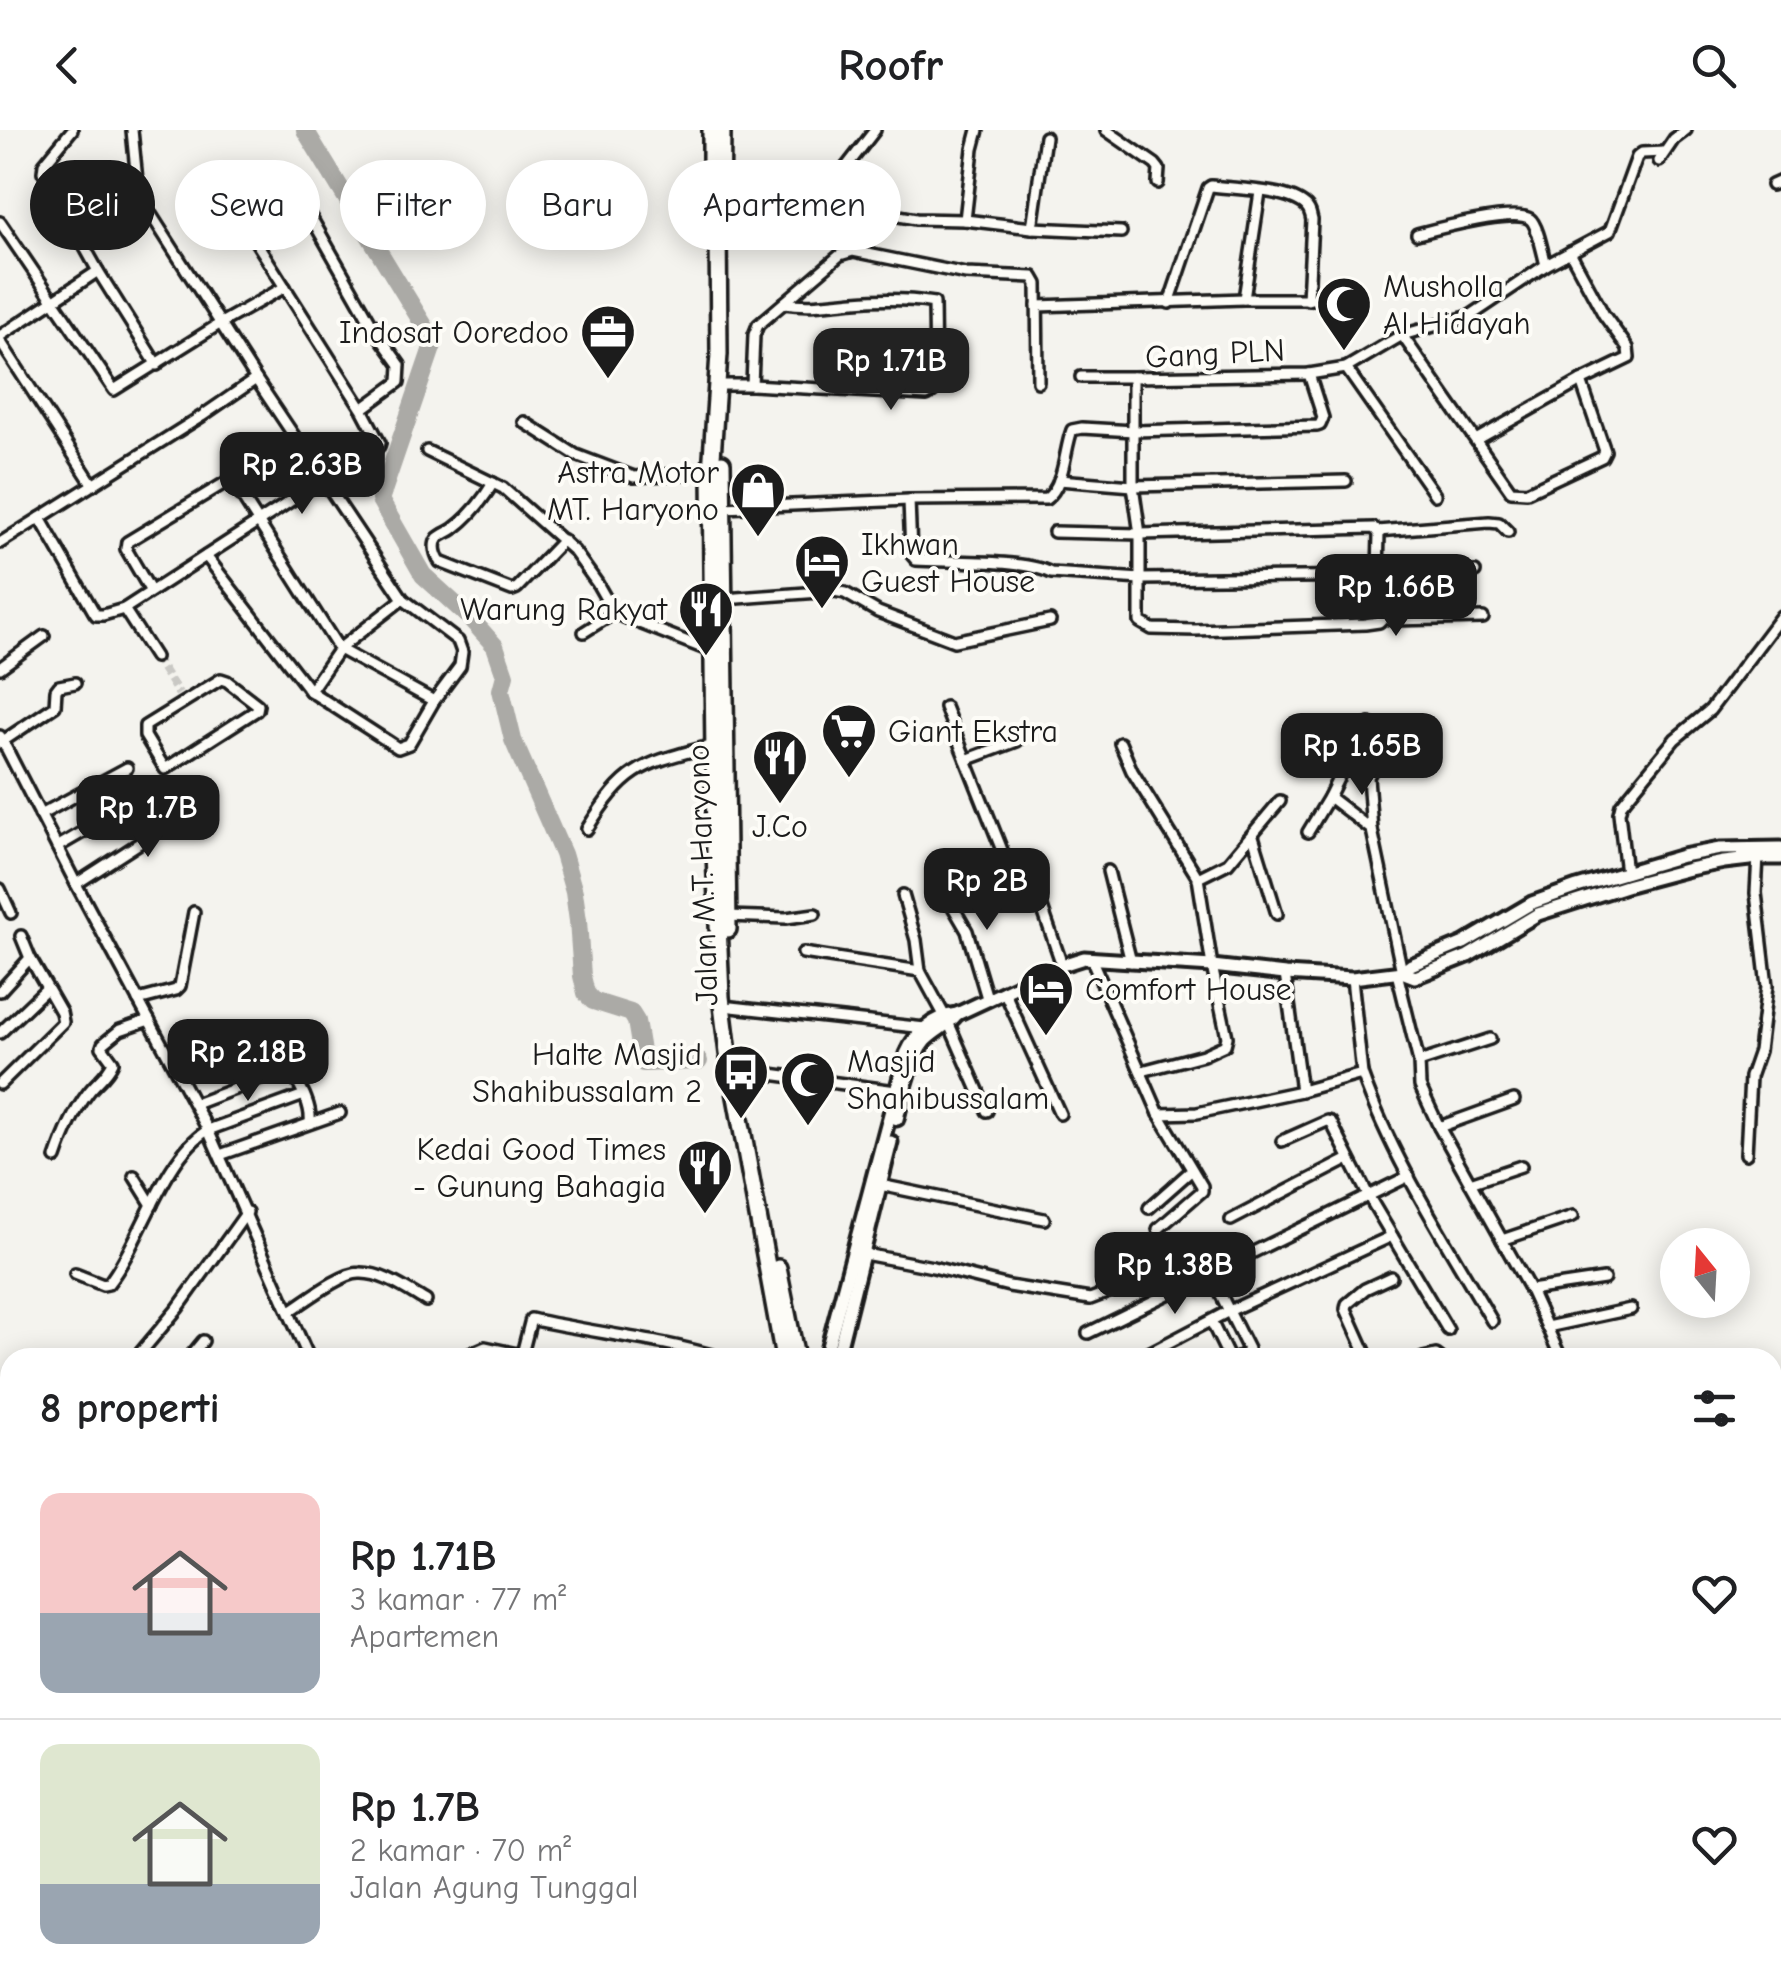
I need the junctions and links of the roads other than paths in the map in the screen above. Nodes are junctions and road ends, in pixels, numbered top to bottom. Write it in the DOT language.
graph roads {
  1 [pos="72,130"];
  2 [pos="132,130"];
  3 [pos="711,130"];
  4 [pos="722,130"];
  5 [pos="875,130"];
  6 [pos="978,130"];
  7 [pos="1106,130"];
  8 [pos="1686,130"];
  9 [pos="1044,137"];
  10 [pos="711,160"];
  11 [pos="722,160"];
  12 [pos="852,160"];
  13 [pos="1158,184"];
  14 [pos="1260,192"];
  15 [pos="901,216"];
  16 [pos="964,220"];
  17 [pos="0,222"];
  18 [pos="1032,228"];
  19 [pos="1121,232"];
  20 [pos="320,233"];
  21 [pos="1417,234"];
  22 [pos="261,250"];
  23 [pos="718,250"];
  24 [pos="1570,252"];
  25 [pos="1546,265"];
  26 [pos="98,271"];
  27 [pos="285,287"];
  28 [pos="1244,299"];
  29 [pos="1343,299"];
  30 [pos="1308,300"];
  31 [pos="53,302"];
  32 [pos="784,303"];
  33 [pos="1170,303"];
  34 [pos="1037,306"];
  35 [pos="221,324"];
  36 [pos="1402,335"];
  37 [pos="0,338"];
  38 [pos="157,365"];
  39 [pos="1346,368"];
  40 [pos="1309,374"];
  41 [pos="1082,377"];
  42 [pos="1133,377"];
  43 [pos="256,379"];
  44 [pos="1581,381"];
  45 [pos="1038,382"];
  46 [pos="752,385"];
  47 [pos="717,386"];
  48 [pos="362,410"];
  49 [pos="524,422"];
  50 [pos="1134,431"];
  51 [pos="1476,440"];
  52 [pos="426,451"];
  53 [pos="711,472"];
  54 [pos="323,480"];
  55 [pos="1059,480"];
  56 [pos="1346,482"];
  57 [pos="493,483"];
  58 [pos="93,485"];
  59 [pos="1133,486"];
  60 [pos="1435,495"];
  61 [pos="910,500"];
  62 [pos="722,508"];
  63 [pos="40,518"];
  64 [pos="260,522"];
  65 [pos="1378,531"];
  66 [pos="1054,532"];
  67 [pos="1508,532"];
  68 [pos="1140,534"];
  69 [pos="563,540"];
  70 [pos="0,543"];
  71 [pos="206,556"];
  72 [pos="1475,572"];
  73 [pos="1377,576"];
  74 [pos="1141,579"];
  75 [pos="150,590"];
  76 [pos="403,599"];
  77 [pos="724,599"];
  78 [pos="124,609"];
  79 [pos="614,613"];
  80 [pos="1781,616"];
  81 [pos="1383,618"];
  82 [pos="1483,618"];
  83 [pos="1050,621"];
  84 [pos="584,632"];
  85 [pos="44,636"];
  86 [pos="339,649"];
  87 [pos="713,652"];
  88 [pos="155,657"];
  89 [pos="0,668"];
  90 [pos="75,682"];
  91 [pos="310,691"];
  92 [pos="182,698"];
  93 [pos="434,701"];
  94 [pos="945,707"];
  95 [pos="1026,732"];
  96 [pos="1,740"];
  97 [pos="1120,743"];
  98 [pos="714,745"];
  99 [pos="966,760"];
  100 [pos="1345,765"];
  101 [pos="127,768"];
  102 [pos="1368,777"];
  103 [pos="1329,798"];
  104 [pos="1280,801"];
  105 [pos="193,804"];
  106 [pos="40,814"];
  107 [pos="109,817"];
  108 [pos="588,829"];
  109 [pos="1372,830"];
  110 [pos="1308,832"];
  111 [pos="1253,836"];
  112 [pos="57,847"];
  113 [pos="1781,848"];
  114 [pos="1759,853"];
  115 [pos="1781,858"];
  116 [pos="1108,871"];
  117 [pos="1626,873"];
  118 [pos="1198,878"];
  119 [pos="76,884"];
  120 [pos="942,888"];
  121 [pos="0,889"];
  122 [pos="903,895"];
  123 [pos="11,912"];
  124 [pos="194,912"];
  125 [pos="815,914"];
  126 [pos="1277,914"];
  127 [pos="727,916"];
  128 [pos="21,936"];
  129 [pos="803,952"];
  130 [pos="30,958"];
  131 [pos="1091,958"];
  132 [pos="1131,962"];
  133 [pos="1062,965"];
  134 [pos="1212,966"];
  135 [pos="1400,973"];
  136 [pos="921,974"];
  137 [pos="1285,974"];
  138 [pos="1352,978"];
  139 [pos="47,988"];
  140 [pos="0,991"];
  141 [pos="1004,991"];
  142 [pos="987,998"];
  143 [pos="138,1000"];
  144 [pos="732,1007"];
  145 [pos="950,1018"];
  146 [pos="150,1020"];
  147 [pos="925,1028"];
  148 [pos="0,1033"];
  149 [pos="1490,1039"];
  150 [pos="1419,1062"];
  151 [pos="737,1064"];
  152 [pos="1142,1072"];
  153 [pos="1362,1074"];
  154 [pos="0,1084"];
  155 [pos="1302,1091"];
  156 [pos="900,1092"];
  157 [pos="304,1095"];
  158 [pos="1514,1100"];
  159 [pos="194,1104"];
  160 [pos="987,1111"];
  161 [pos="340,1113"];
  162 [pos="1060,1114"];
  163 [pos="1159,1114"];
  164 [pos="310,1124"];
  165 [pos="1439,1127"];
  166 [pos="208,1130"];
  167 [pos="1282,1141"];
  168 [pos="1746,1154"];
  169 [pos="220,1155"];
  170 [pos="56,1158"];
  171 [pos="1350,1158"];
  172 [pos="1520,1166"];
  173 [pos="1192,1170"];
  174 [pos="134,1176"];
  175 [pos="1409,1176"];
  176 [pos="1470,1183"];
  177 [pos="880,1185"];
  178 [pos="1369,1197"];
  179 [pos="152,1205"];
  180 [pos="1148,1208"];
  181 [pos="246,1212"];
  182 [pos="1574,1216"];
  183 [pos="1044,1219"];
  184 [pos="1231,1220"];
  185 [pos="1158,1229"];
  186 [pos="1392,1236"];
  187 [pos="1502,1240"];
  188 [pos="856,1253"];
  189 [pos="1210,1273"];
  190 [pos="75,1274"];
  191 [pos="1391,1277"];
  192 [pos="1604,1279"];
  193 [pos="1530,1290"];
  194 [pos="1106,1294"];
  195 [pos="426,1301"];
  196 [pos="1631,1309"];
  197 [pos="290,1310"];
  198 [pos="1229,1312"];
  199 [pos="1211,1321"];
  200 [pos="1492,1321"];
  201 [pos="1547,1327"];
  202 [pos="1448,1330"];
  203 [pos="1088,1333"];
  204 [pos="203,1341"];
  205 [pos="144,1348"];
  206 [pos="197,1348"];
  207 [pos="305,1348"];
  208 [pos="524,1348"];
  209 [pos="683,1348"];
  210 [pos="782,1348"];
  211 [pos="794,1348"];
  212 [pos="828,1348"];
  213 [pos="839,1348"];
  214 [pos="1158,1348"];
  215 [pos="1224,1348"];
  216 [pos="1248,1348"];
  217 [pos="1364,1348"];
  218 [pos="1556,1348"];
  1 -- 26 [label="street"];
  2 -- 35 [label="street"];
  3 -- 10 [label="main road, Jalan M.T. Haryono"];
  4 -- 11 [label="main road, Jalan M.T. Haryono"];
  5 -- 12 [label="street"];
  6 -- 16 [label="street"];
  7 -- 13 [label="street"];
  8 -- 24 [label="street, Gang PLN"];
  9 -- 18 [label="street"];
  14 -- 28 [label="street"];
  14 -- 30 [label="street"];
  14 -- 33 [label="street"];
  15 -- 16 [label="street"];
  16 -- 18 [label="street"];
  17 -- 31 [label="street"];
  18 -- 19 [label="street"];
  20 -- 48 [label="street"];
  21 -- 25 [label="street"];
  22 -- 27 [label="street"];
  23 -- 47 [label="main road, Jalan M.T. Haryono"];
  24 -- 25 [label="street, Gang PLN"];
  24 -- 44 [label="street"];
  25 -- 36 [label="street, Gang PLN"];
  26 -- 31 [label="street"];
  26 -- 38 [label="street"];
  27 -- 35 [label="street"];
  27 -- 48 [label="street"];
  28 -- 30 [label="street"];
  28 -- 33 [label="street"];
  29 -- 30 [label="street"];
  31 -- 37 [label="street"];
  31 -- 38 [label="street"];
  32 -- 34 [label="street"];
  32 -- 46 [label="street"];
  32 -- 46 [label="street"];
  33 -- 34 [label="street"];
  34 -- 45 [label="street"];
  35 -- 38 [label="street"];
  35 -- 43 [label="street"];
  36 -- 39 [label="street, Gang PLN"];
  36 -- 51 [label="street"];
  37 -- 58 [label="street"];
  39 -- 40 [label="street, Gang PLN"];
  39 -- 60 [label="street"];
  40 -- 42 [label="street, Gang PLN"];
  40 -- 50 [label="street"];
  41 -- 42 [label="street"];
  42 -- 50 [label="street, Gang PLN"];
  43 -- 54 [label="street"];
  43 -- 58 [label="street"];
  44 -- 51 [label="street"];
  44 -- 51 [label="street"];
  46 -- 47 [label="street"];
  47 -- 53 [label="main road, Jalan M.T. Haryono"];
  47 -- 62 [label="main road, Jalan M.T. Haryono"];
  48 -- 54 [label="street"];
  49 -- 53 [label="street"];
  50 -- 55 [label="street"];
  50 -- 59 [label="street, Gang PLN"];
  52 -- 57 [label="street"];
  53 -- 87 [label="main road, Jalan M.T. Haryono"];
  54 -- 64 [label="street"];
  54 -- 76 [label="street"];
  55 -- 59 [label="street"];
  55 -- 61 [label="street"];
  56 -- 59 [label="street"];
  57 -- 69 [label="street"];
  57 -- 69 [label="street"];
  58 -- 63 [label="street"];
  59 -- 68 [label="street, Gang PLN"];
  61 -- 62 [label="street"];
  61 -- 74 [label="street"];
  62 -- 77 [label="main road, Jalan M.T. Haryono"];
  63 -- 70 [label="street"];
  63 -- 78 [label="street"];
  64 -- 71 [label="street"];
  64 -- 75 [label="street"];
  64 -- 86 [label="street"];
  65 -- 67 [label="street"];
  65 -- 68 [label="street"];
  65 -- 73 [label="street"];
  66 -- 68 [label="street"];
  68 -- 74 [label="street, Gang PLN"];
  69 -- 79 [label="street"];
  71 -- 75 [label="street"];
  71 -- 91 [label="street"];
  72 -- 73 [label="street"];
  73 -- 74 [label="street"];
  73 -- 81 [label="street"];
  74 -- 81 [label="street, Gang PLN"];
  75 -- 78 [label="street"];
  76 -- 86 [label="street"];
  76 -- 93 [label="street"];
  77 -- 83 [label="street"];
  77 -- 127 [label="main road, Jalan M.T. Haryono"];
  78 -- 88 [label="street"];
  79 -- 84 [label="street"];
  79 -- 87 [label="street"];
  80 -- 117 [label="street"];
  81 -- 82 [label="street"];
  85 -- 89 [label="street"];
  86 -- 91 [label="street"];
  86 -- 93 [label="street"];
  87 -- 98 [label="main road, Jalan M.T. Haryono"];
  90 -- 96 [label="street"];
  91 -- 93 [label="street"];
  92 -- 92 [label="street"];
  94 -- 99 [label="street"];
  95 -- 99 [label="street"];
  96 -- 106 [label="street"];
  97 -- 118 [label="street"];
  98 -- 108 [label="street"];
  98 -- 151 [label="main road, Jalan M.T. Haryono"];
  99 -- 133 [label="street"];
  100 -- 102 [label="street"];
  100 -- 102 [label="street"];
  100 -- 103 [label="street"];
  101 -- 106 [label="street"];
  102 -- 109 [label="street"];
  103 -- 109 [label="street"];
  103 -- 110 [label="street"];
  104 -- 111 [label="street"];
  105 -- 119 [label="street"];
  106 -- 112 [label="street"];
  107 -- 112 [label="street"];
  109 -- 135 [label="street"];
  111 -- 118 [label="street"];
  111 -- 126 [label="street"];
  112 -- 119 [label="street"];
  113 -- 114 [label="street"];
  114 -- 115 [label="street"];
  114 -- 117 [label="street"];
  114 -- 135 [label="street"];
  114 -- 168 [label="street"];
  116 -- 132 [label="street"];
  117 -- 135 [label="street"];
  118 -- 134 [label="street"];
  119 -- 143 [label="street"];
  120 -- 142 [label="street"];
  121 -- 123 [label="street"];
  122 -- 136 [label="street"];
  124 -- 143 [label="street"];
  125 -- 127 [label="street"];
  127 -- 144 [label="main road, Jalan M.T. Haryono"];
  128 -- 130 [label="street"];
  129 -- 136 [label="street"];
  130 -- 139 [label="street"];
  130 -- 140 [label="street"];
  131 -- 132 [label="street"];
  131 -- 133 [label="street"];
  131 -- 152 [label="street"];
  132 -- 134 [label="street"];
  133 -- 141 [label="street"];
  134 -- 137 [label="street"];
  134 -- 152 [label="street"];
  135 -- 138 [label="street"];
  135 -- 150 [label="street"];
  136 -- 145 [label="street"];
  137 -- 138 [label="street"];
  137 -- 155 [label="street"];
  138 -- 153 [label="street"];
  139 -- 148 [label="street"];
  139 -- 154 [label="street"];
  141 -- 142 [label="street"];
  141 -- 162 [label="street"];
  142 -- 145 [label="street"];
  143 -- 146 [label="street"];
  144 -- 147 [label="street"];
  144 -- 151 [label="main road, Jalan M.T. Haryono"];
  145 -- 147 [label="street"];
  145 -- 156 [label="street"];
  145 -- 160 [label="street"];
  146 -- 159 [label="street"];
  146 -- 170 [label="street"];
  147 -- 156 [label="street"];
  149 -- 150 [label="street"];
  150 -- 165 [label="street"];
  151 -- 156 [label="street"];
  151 -- 210 [label="main road, Jalan M.T. Haryono"];
  151 -- 211 [label="main road, Jalan M.T. Haryono"];
  152 -- 163 [label="street"];
  153 -- 155 [label="street"];
  153 -- 175 [label="street"];
  155 -- 163 [label="street"];
  156 -- 177 [label="street"];
  156 -- 188 [label="street"];
  157 -- 159 [label="street"];
  157 -- 164 [label="street"];
  157 -- 166 [label="street"];
  158 -- 165 [label="street"];
  159 -- 166 [label="street"];
  161 -- 164 [label="street"];
  163 -- 173 [label="street"];
  164 -- 169 [label="street"];
  165 -- 176 [label="street"];
  166 -- 169 [label="street"];
  166 -- 179 [label="street"];
  167 -- 171 [label="street"];
  169 -- 181 [label="street"];
  171 -- 178 [label="street"];
  171 -- 184 [label="street"];
  172 -- 176 [label="street"];
  173 -- 180 [label="street"];
  173 -- 185 [label="street"];
  174 -- 179 [label="street"];
  175 -- 178 [label="street"];
  175 -- 200 [label="street"];
  176 -- 187 [label="street"];
  177 -- 183 [label="street"];
  177 -- 188 [label="street"];
  178 -- 186 [label="street"];
  178 -- 189 [label="street"];
  179 -- 190 [label="street"];
  181 -- 197 [label="street"];
  181 -- 205 [label="street"];
  182 -- 187 [label="street"];
  186 -- 198 [label="street"];
  186 -- 202 [label="street"];
  187 -- 193 [label="street"];
  188 -- 194 [label="street"];
  188 -- 212 [label="street"];
  188 -- 213 [label="street"];
  189 -- 198 [label="street"];
  189 -- 203 [label="street"];
  191 -- 217 [label="street"];
  192 -- 193 [label="street"];
  193 -- 201 [label="street"];
  195 -- 197 [label="street"];
  196 -- 201 [label="street"];
  197 -- 207 [label="street"];
  198 -- 199 [label="street"];
  198 -- 216 [label="street"];
  199 -- 214 [label="street"];
  199 -- 215 [label="street"];
  201 -- 218 [label="street"];
  204 -- 206 [label="street"];
  208 -- 209 [label="street"];
}
